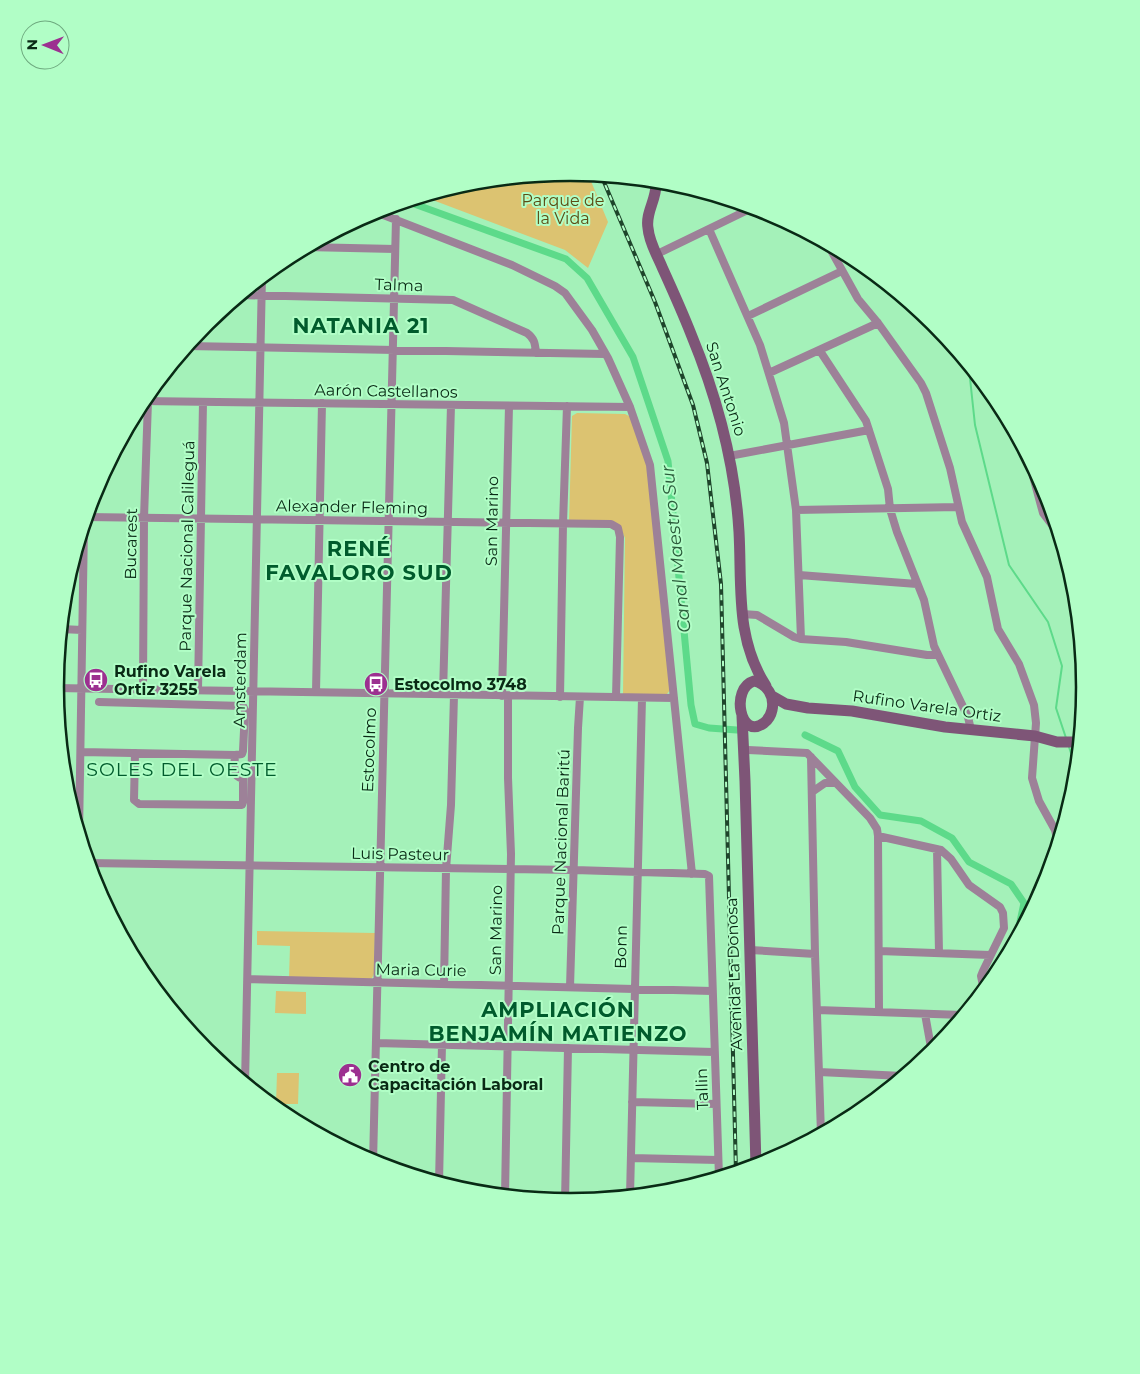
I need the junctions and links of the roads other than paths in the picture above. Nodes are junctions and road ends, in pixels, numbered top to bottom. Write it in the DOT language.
graph roads {
  1 [pos="656,188"];
  2 [pos="744,212"];
  3 [pos="386,215"];
  4 [pos="396,219"];
  5 [pos="709,229"];
  6 [pos="320,247"];
  7 [pos="395,249"];
  8 [pos="656,254"];
  9 [pos="834,255"];
  10 [pos="842,271"];
  11 [pos="262,285"];
  12 [pos="250,295"];
  13 [pos="262,295"];
  14 [pos="394,299"];
  15 [pos="748,316"];
  16 [pos="878,323"];
  17 [pos="196,346"];
  18 [pos="261,347"];
  19 [pos="393,349"];
  20 [pos="820,350"];
  21 [pos="536,353"];
  22 [pos="606,354"];
  23 [pos="769,373"];
  24 [pos="152,401"];
  25 [pos="203,402"];
  26 [pos="260,403"];
  27 [pos="322,404"];
  28 [pos="392,405"];
  29 [pos="451,406"];
  30 [pos="509,406"];
  31 [pos="568,406"];
  32 [pos="630,407"];
  33 [pos="145,413"];
  34 [pos="869,430"];
  35 [pos="787,445"];
  36 [pos="729,456"];
  37 [pos="1041,502"];
  38 [pos="958,507"];
  39 [pos="890,509"];
  40 [pos="796,510"];
  41 [pos="93,517"];
  42 [pos="144,518"];
  43 [pos="201,518"];
  44 [pos="1047,518"];
  45 [pos="257,519"];
  46 [pos="320,520"];
  47 [pos="389,521"];
  48 [pos="448,522"];
  49 [pos="506,523"];
  50 [pos="563,524"];
  51 [pos="84,548"];
  52 [pos="799,575"];
  53 [pos="917,584"];
  54 [pos="742,614"];
  55 [pos="67,629"];
  56 [pos="82,630"];
  57 [pos="801,639"];
  58 [pos="747,647"];
  59 [pos="938,655"];
  60 [pos="746,685"];
  61 [pos="64,688"];
  62 [pos="82,688"];
  63 [pos="143,688"];
  64 [pos="198,690"];
  65 [pos="254,691"];
  66 [pos="769,691"];
  67 [pos="316,692"];
  68 [pos="385,694"];
  69 [pos="443,694"];
  70 [pos="454,695"];
  71 [pos="505,696"];
  72 [pos="560,697"];
  73 [pos="580,697"];
  74 [pos="616,698"];
  75 [pos="642,698"];
  76 [pos="674,698"];
  77 [pos="99,702"];
  78 [pos="808,708"];
  79 [pos="742,716"];
  80 [pos="764,722"];
  81 [pos="971,730"];
  82 [pos="1039,737"];
  83 [pos="1073,739"];
  84 [pos="748,750"];
  85 [pos="81,752"];
  86 [pos="135,753"];
  87 [pos="235,755"];
  88 [pos="811,757"];
  89 [pos="745,781"];
  90 [pos="835,783"];
  91 [pos="812,792"];
  92 [pos="80,815"];
  93 [pos="1055,830"];
  94 [pos="878,836"];
  95 [pos="936,849"];
  96 [pos="96,863"];
  97 [pos="250,866"];
  98 [pos="380,867"];
  99 [pos="446,869"];
  100 [pos="511,870"];
  101 [pos="574,870"];
  102 [pos="636,873"];
  103 [pos="692,874"];
  104 [pos="709,879"];
  105 [pos="750,950"];
  106 [pos="879,951"];
  107 [pos="939,953"];
  108 [pos="815,954"];
  109 [pos="990,956"];
  110 [pos="248,979"];
  111 [pos="982,981"];
  112 [pos="377,982"];
  113 [pos="444,984"];
  114 [pos="508,986"];
  115 [pos="570,987"];
  116 [pos="634,989"];
  117 [pos="712,991"];
  118 [pos="817,1010"];
  119 [pos="879,1011"];
  120 [pos="925,1014"];
  121 [pos="955,1016"];
  122 [pos="376,1042"];
  123 [pos="930,1043"];
  124 [pos="442,1044"];
  125 [pos="507,1047"];
  126 [pos="568,1048"];
  127 [pos="633,1050"];
  128 [pos="714,1052"];
  129 [pos="819,1072"];
  130 [pos="245,1075"];
  131 [pos="895,1076"];
  132 [pos="632,1102"];
  133 [pos="716,1104"];
  134 [pos="821,1126"];
  135 [pos="373,1154"];
  136 [pos="631,1158"];
  137 [pos="756,1158"];
  138 [pos="718,1160"];
  139 [pos="719,1171"];
  140 [pos="439,1176"];
  141 [pos="505,1189"];
  142 [pos="630,1190"];
  143 [pos="565,1193"];
  1 -- 8 [label="main road, San Antonio"];
  2 -- 5 [label="street"];
  3 -- 4 [label="street"];
  4 -- 7 [label="street, Estocolmo"];
  4 -- 22 [label="street"];
  5 -- 8 [label="street"];
  5 -- 15 [label="street"];
  6 -- 7 [label="street"];
  7 -- 14 [label="street, Estocolmo"];
  8 -- 36 [label="main road, San Antonio"];
  9 -- 10 [label="street"];
  10 -- 15 [label="street"];
  10 -- 16 [label="street"];
  11 -- 13 [label="street, Amsterdam"];
  12 -- 13 [label="street, Talma"];
  13 -- 14 [label="street, Talma"];
  13 -- 18 [label="street, Amsterdam"];
  14 -- 19 [label="street, Estocolmo"];
  14 -- 21 [label="street, Talma"];
  15 -- 23 [label="street"];
  16 -- 20 [label="street"];
  16 -- 38 [label="street"];
  17 -- 18 [label="street"];
  18 -- 19 [label="street"];
  18 -- 26 [label="street, Amsterdam"];
  19 -- 21 [label="street"];
  19 -- 28 [label="street, Estocolmo"];
  20 -- 23 [label="street"];
  20 -- 34 [label="street"];
  21 -- 22 [label="street"];
  22 -- 32 [label="street"];
  23 -- 35 [label="street"];
  24 -- 25 [label="street, Aarón Castellanos"];
  25 -- 26 [label="street, Aarón Castellanos"];
  25 -- 43 [label="street, Parque Nacional Calileguá"];
  26 -- 27 [label="street, Aarón Castellanos"];
  26 -- 45 [label="street, Amsterdam"];
  27 -- 28 [label="street, Aarón Castellanos"];
  27 -- 46 [label="street"];
  28 -- 29 [label="street, Aarón Castellanos"];
  28 -- 47 [label="street, Estocolmo"];
  29 -- 30 [label="street, Aarón Castellanos"];
  29 -- 48 [label="street"];
  30 -- 31 [label="street, Aarón Castellanos"];
  30 -- 49 [label="street, San Marino"];
  31 -- 32 [label="street, Aarón Castellanos"];
  31 -- 50 [label="street"];
  32 -- 76 [label="street"];
  33 -- 42 [label="street, Bucarest"];
  34 -- 35 [label="street"];
  34 -- 39 [label="street"];
  35 -- 36 [label="street"];
  35 -- 40 [label="street"];
  36 -- 54 [label="main road, San Antonio"];
  37 -- 44 [label="street"];
  38 -- 39 [label="street"];
  38 -- 82 [label="street"];
  39 -- 40 [label="street"];
  39 -- 53 [label="street"];
  40 -- 52 [label="street"];
  41 -- 42 [label="street, Alexander Fleming"];
  42 -- 43 [label="street, Alexander Fleming"];
  42 -- 63 [label="street, Bucarest"];
  43 -- 45 [label="street, Alexander Fleming"];
  43 -- 64 [label="street, Parque Nacional Calileguá"];
  45 -- 46 [label="street, Alexander Fleming"];
  45 -- 65 [label="street, Amsterdam"];
  46 -- 47 [label="street, Alexander Fleming"];
  46 -- 67 [label="street"];
  47 -- 48 [label="street, Alexander Fleming"];
  47 -- 68 [label="street, Estocolmo"];
  48 -- 49 [label="street, Alexander Fleming"];
  48 -- 69 [label="street"];
  49 -- 50 [label="street, Alexander Fleming"];
  49 -- 71 [label="street, San Marino"];
  50 -- 72 [label="street"];
  50 -- 74 [label="street, Alexander Fleming"];
  51 -- 56 [label="street"];
  52 -- 53 [label="street"];
  52 -- 57 [label="street"];
  53 -- 59 [label="street"];
  54 -- 57 [label="street"];
  54 -- 58 [label="main road, San Antonio"];
  55 -- 56 [label="street"];
  56 -- 62 [label="street"];
  57 -- 59 [label="street"];
  58 -- 60 [label="main road, San Antonio"];
  58 -- 66 [label="main road, San Antonio"];
  59 -- 81 [label="street"];
  60 -- 66 [label="main road"];
  60 -- 79 [label="main road"];
  61 -- 62 [label="street"];
  62 -- 63 [label="street"];
  62 -- 85 [label="street"];
  63 -- 64 [label="street"];
  64 -- 65 [label="street"];
  65 -- 67 [label="street"];
  65 -- 97 [label="street, Amsterdam"];
  66 -- 78 [label="main road, Rufino Varela Ortiz"];
  66 -- 80 [label="main road"];
  67 -- 68 [label="street"];
  68 -- 69 [label="street"];
  68 -- 98 [label="street, Estocolmo"];
  69 -- 70 [label="street"];
  70 -- 71 [label="street"];
  70 -- 99 [label="street"];
  71 -- 72 [label="street"];
  71 -- 100 [label="street, San Marino"];
  72 -- 73 [label="street"];
  73 -- 74 [label="street"];
  73 -- 101 [label="street, Parque Nacional Baritú"];
  74 -- 75 [label="street"];
  75 -- 76 [label="street"];
  75 -- 102 [label="street, Bonn"];
  76 -- 103 [label="street"];
  77 -- 87 [label="street"];
  78 -- 80 [label="main road, Rufino Varela Ortiz"];
  78 -- 81 [label="main road, Rufino Varela Ortiz"];
  79 -- 80 [label="main road"];
  79 -- 89 [label="main road, Avenida La Donosa"];
  80 -- 84 [label="main road, Avenida La Donosa"];
  81 -- 82 [label="main road, Rufino Varela Ortiz"];
  82 -- 83 [label="main road, Rufino Varela Ortiz"];
  82 -- 93 [label="street"];
  84 -- 88 [label="street"];
  84 -- 89 [label="main road, Avenida La Donosa"];
  85 -- 86 [label="street"];
  85 -- 92 [label="street"];
  86 -- 87 [label="street"];
  86 -- 87 [label="street"];
  88 -- 90 [label="street"];
  88 -- 91 [label="street"];
  89 -- 105 [label="main road, Avenida La Donosa"];
  90 -- 91 [label="street"];
  90 -- 94 [label="street"];
  91 -- 108 [label="street"];
  94 -- 95 [label="street"];
  94 -- 106 [label="street"];
  95 -- 107 [label="street"];
  95 -- 109 [label="street"];
  96 -- 97 [label="street, Luis Pasteur"];
  97 -- 98 [label="street, Luis Pasteur"];
  97 -- 110 [label="street, Amsterdam"];
  98 -- 99 [label="street, Luis Pasteur"];
  98 -- 112 [label="street, Estocolmo"];
  99 -- 100 [label="street, Luis Pasteur"];
  99 -- 113 [label="street"];
  100 -- 101 [label="street, Luis Pasteur"];
  100 -- 114 [label="street, San Marino"];
  101 -- 102 [label="street, Luis Pasteur"];
  101 -- 115 [label="street, Parque Nacional Baritú"];
  102 -- 103 [label="street, Luis Pasteur"];
  102 -- 116 [label="street, Bonn"];
  103 -- 104 [label="street, Luis Pasteur"];
  104 -- 117 [label="street, Tallin"];
  105 -- 108 [label="street"];
  105 -- 137 [label="main road, Avenida La Donosa"];
  106 -- 107 [label="street"];
  106 -- 119 [label="street"];
  107 -- 109 [label="street"];
  108 -- 118 [label="street"];
  109 -- 111 [label="street"];
  110 -- 112 [label="street, Maria Curie"];
  110 -- 130 [label="street, Amsterdam"];
  112 -- 113 [label="street, Maria Curie"];
  112 -- 122 [label="street, Estocolmo"];
  113 -- 114 [label="street, Maria Curie"];
  114 -- 115 [label="street, Maria Curie"];
  114 -- 125 [label="street, San Marino"];
  115 -- 116 [label="street, Maria Curie"];
  116 -- 117 [label="street, Maria Curie"];
  116 -- 127 [label="street, Bonn"];
  117 -- 128 [label="street, Tallin"];
  118 -- 119 [label="street"];
  118 -- 129 [label="street"];
  119 -- 120 [label="street"];
  120 -- 121 [label="street"];
  120 -- 123 [label="street"];
  122 -- 124 [label="street"];
  122 -- 135 [label="street, Estocolmo"];
  124 -- 125 [label="street"];
  124 -- 140 [label="street"];
  125 -- 126 [label="street"];
  125 -- 141 [label="street, San Marino"];
  126 -- 127 [label="street"];
  126 -- 143 [label="street"];
  127 -- 128 [label="street"];
  127 -- 132 [label="street, Bonn"];
  128 -- 133 [label="street, Tallin"];
  129 -- 131 [label="street"];
  129 -- 134 [label="street"];
  132 -- 133 [label="street"];
  132 -- 136 [label="street, Bonn"];
  133 -- 138 [label="street, Tallin"];
  136 -- 138 [label="street"];
  136 -- 142 [label="street, Bonn"];
  138 -- 139 [label="street, Tallin"];
}
